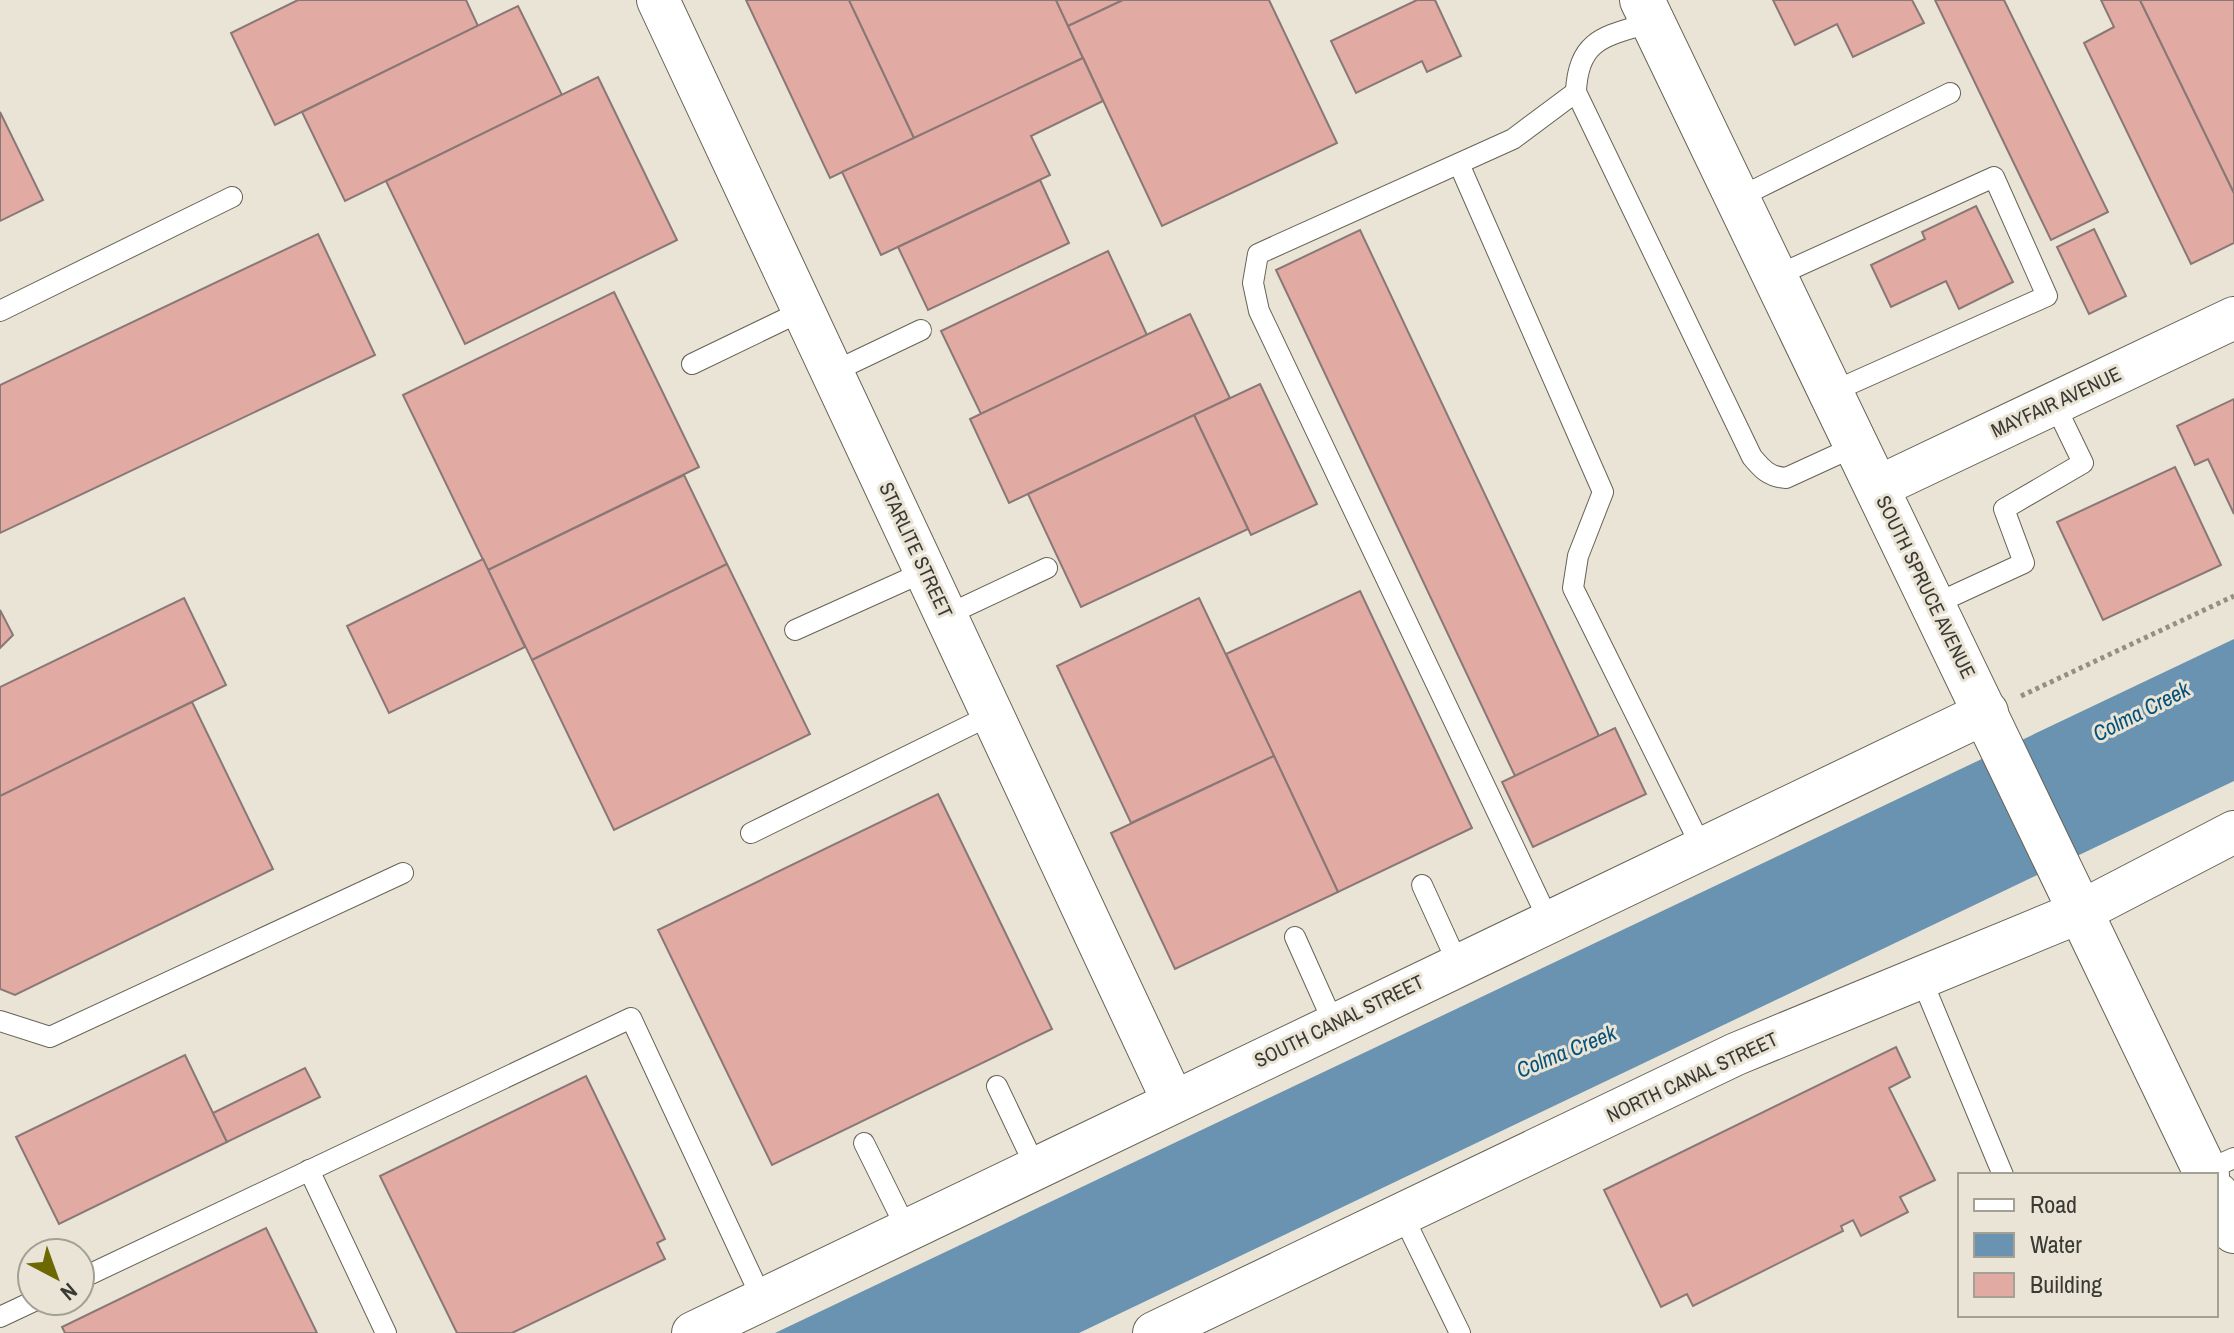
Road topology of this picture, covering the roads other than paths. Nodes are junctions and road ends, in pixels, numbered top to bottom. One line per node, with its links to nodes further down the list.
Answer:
1 (658, 0): 9 (street, STARLITE STREET)
2 (1647, 11): 3 (lane); 7 (main road, SOUTH SPRUCE AVENUE)
3 (1576, 92): 5 (lane); 17 (lane)
4 (1950, 93): 7 (lane)
5 (1459, 164): 28 (lane); 32 (lane)
6 (232, 197): 10 (lane)
7 (1738, 198): 8 (main road, SOUTH SPRUCE AVENUE)
8 (1776, 276): 15 (main road, SOUTH SPRUCE AVENUE); 15 (lane)
9 (804, 310): 13 (lane); 14 (street, STARLITE STREET)
10 (0, 311)
11 (2234, 318): 16 (street, MAYFAIR AVENUE)
12 (921, 330): 14 (lane)
13 (692, 364)
14 (833, 372): 20 (street, STARLITE STREET)
15 (1832, 392): 17 (main road, SOUTH SPRUCE AVENUE)
16 (2054, 403): 18 (street, MAYFAIR AVENUE); 21 (lane)
17 (1858, 445): 18 (main road, SOUTH SPRUCE AVENUE)
18 (1878, 487): 21 (main road, SOUTH SPRUCE AVENUE)
19 (1047, 568): 22 (lane)
20 (926, 571): 22 (street, STARLITE STREET); 23 (lane)
21 (1935, 604): 25 (main road, SOUTH SPRUCE AVENUE)
22 (947, 615): 24 (street, STARLITE STREET)
23 (795, 630)
24 (993, 714): 27 (lane); 39 (street, STARLITE STREET)
25 (1995, 730): 28 (street, SOUTH CANAL STREET); 31 (main road, SOUTH SPRUCE AVENUE)
26 (2234, 832): 31 (street, NORTH CANAL STREET)
27 (751, 833)
28 (1702, 848): 32 (street, SOUTH CANAL STREET)
29 (403, 873): 36 (lane)
30 (1422, 885): 34 (lane)
31 (2080, 912): 35 (street, NORTH CANAL STREET); 44 (main road, SOUTH SPRUCE AVENUE)
32 (1549, 921): 34 (street, SOUTH CANAL STREET)
33 (1295, 937): 37 (lane)
34 (1458, 964): 37 (street, SOUTH CANAL STREET)
35 (1921, 978): 43 (lane); 46 (street, NORTH CANAL STREET)
36 (0, 1021)
37 (1334, 1024): 39 (street, SOUTH CANAL STREET)
38 (997, 1086): 41 (lane)
39 (1173, 1101): 41 (street, SOUTH CANAL STREET)
40 (864, 1143): 47 (lane)
41 (1036, 1168): 47 (street, SOUTH CANAL STREET)
42 (309, 1170): 49 (lane); 50 (lane); 51 (lane)
43 (2002, 1173)
44 (2215, 1173)
45 (2218, 1180): 48 (main road, SOUTH SPRUCE AVENUE)
46 (1402, 1214): 53 (street, NORTH CANAL STREET); 54 (lane)
47 (907, 1230): 50 (street, SOUTH CANAL STREET)
48 (2234, 1231)
49 (96, 1271)
50 (763, 1301): 52 (street, SOUTH CANAL STREET)
51 (386, 1333)
52 (693, 1333)
53 (1154, 1333)
54 (1460, 1333)

